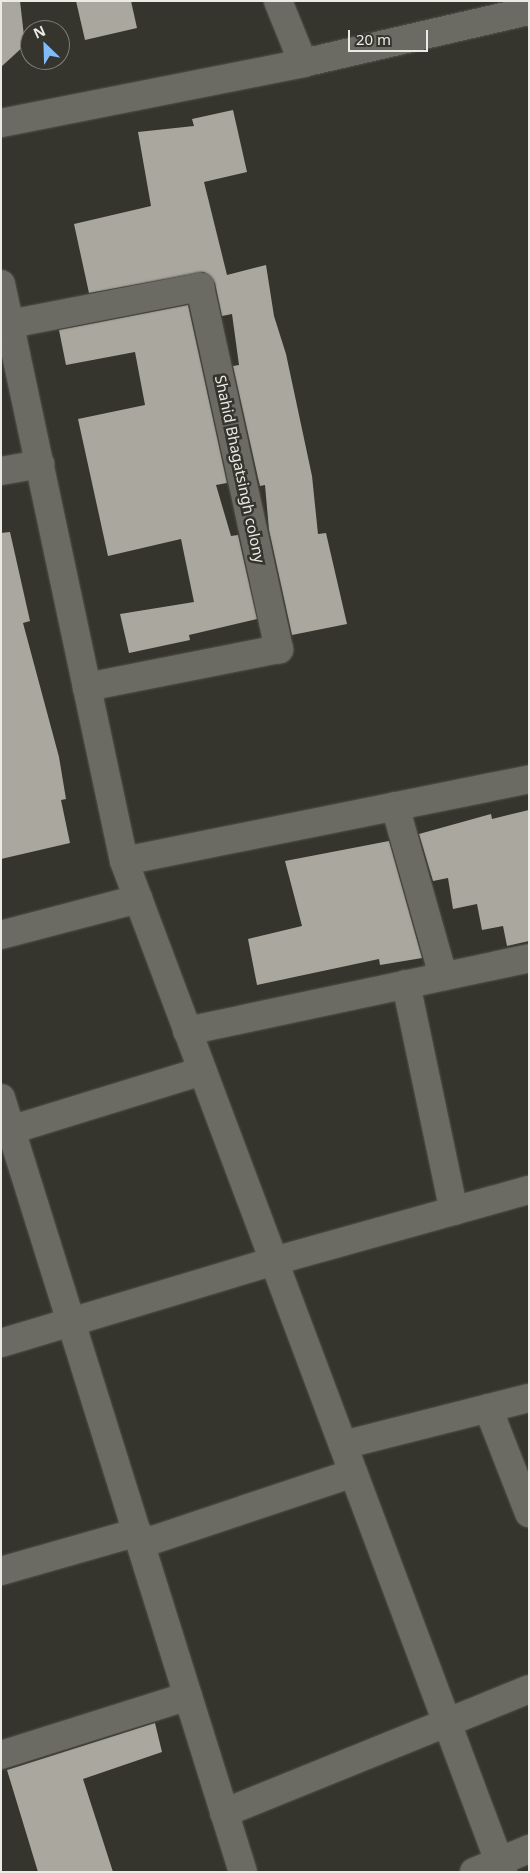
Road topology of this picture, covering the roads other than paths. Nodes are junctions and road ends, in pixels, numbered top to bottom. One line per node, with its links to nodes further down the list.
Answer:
1 (278, 1): 3 (street)
2 (529, 11): 3 (street)
3 (303, 63): 4 (street)
4 (1, 124)
5 (1, 284): 6 (street)
6 (10, 324): 7 (street); 9 (street, Shahid Bhagatsingh colony)
7 (40, 464): 8 (street); 9 (street)
8 (1, 471)
9 (86, 687): 12 (street)
10 (529, 779): 11 (street)
11 (395, 806): 12 (street); 16 (street)
12 (124, 862): 13 (street)
13 (138, 899): 14 (street); 18 (street)
14 (1, 935)
15 (529, 958): 16 (street)
16 (443, 976): 17 (street)
17 (406, 984): 18 (street); 23 (street)
18 (187, 1031): 19 (street)
19 (203, 1071): 21 (street); 24 (street)
20 (1, 1098): 21 (street)
21 (6, 1132): 25 (street)
22 (529, 1190): 23 (street)
23 (454, 1211): 24 (street)
24 (274, 1261): 25 (street); 29 (street)
25 (72, 1321): 26 (street); 32 (street)
26 (1, 1343)
27 (529, 1398): 28 (street)
28 (488, 1408): 29 (street); 31 (street)
29 (343, 1445): 30 (street)
30 (353, 1473): 32 (street); 36 (street)
31 (529, 1513)
32 (139, 1538): 33 (street); 35 (street)
33 (1, 1571)
34 (529, 1689): 36 (street)
35 (188, 1696): 37 (street); 38 (street)
36 (447, 1723): 38 (street); 40 (street)
37 (1, 1755)
38 (224, 1813): 41 (street)
39 (529, 1849): 40 (street)
40 (501, 1867): 42 (street)
41 (243, 1872)
42 (474, 1872)

